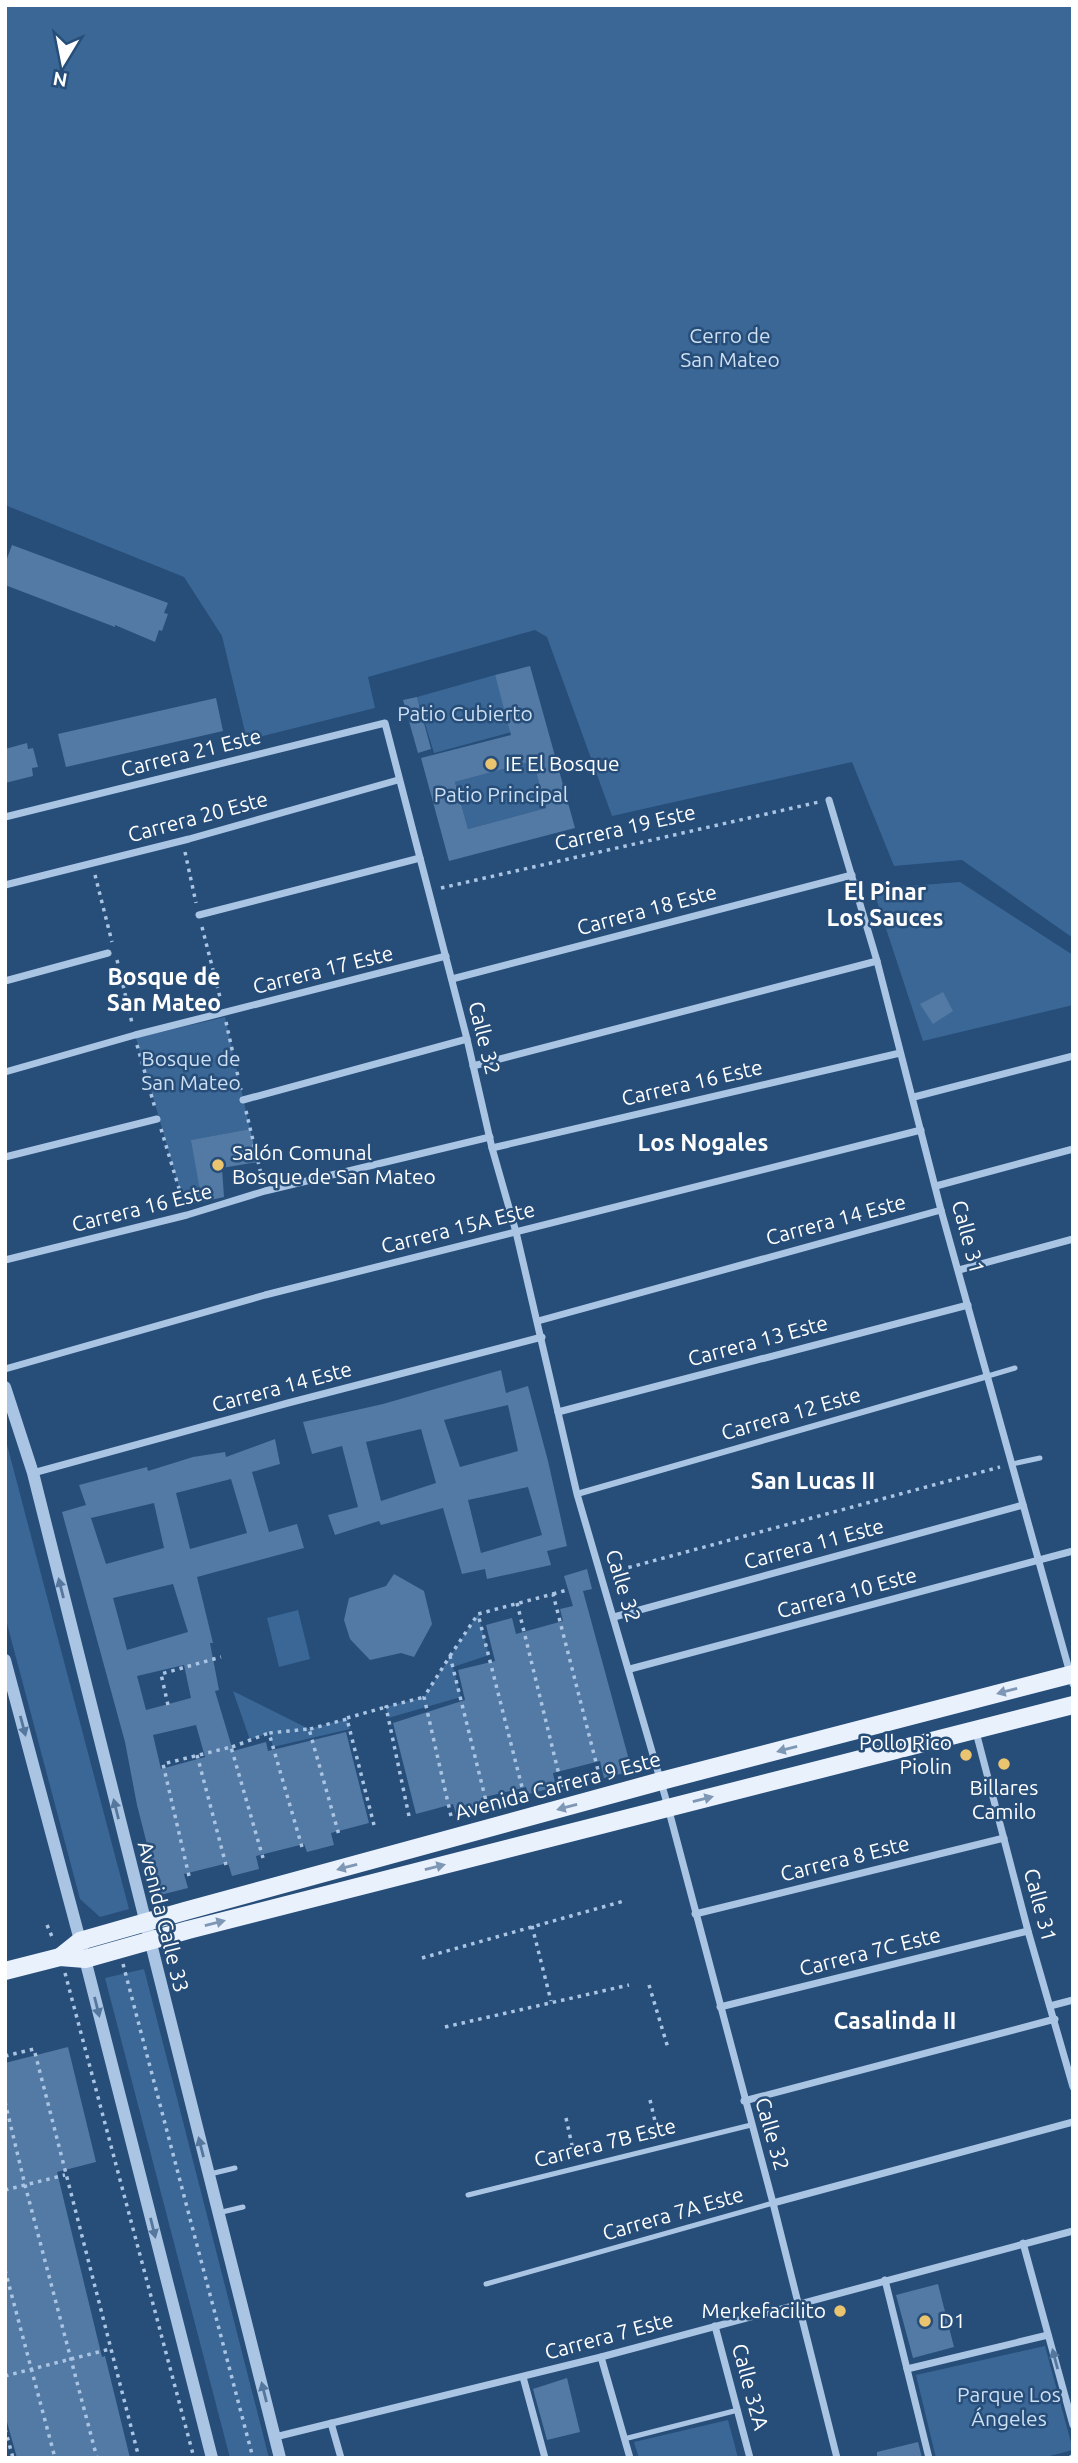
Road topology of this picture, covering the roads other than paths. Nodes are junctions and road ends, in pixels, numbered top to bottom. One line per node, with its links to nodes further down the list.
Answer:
1 (385, 723): 2 (street, Calle 32); 4 (street, Carrera 21 Este)
2 (398, 780): 5 (street, Calle 32); 7 (street, Carrera 20 Este)
3 (829, 800): 6 (street, Calle 31)
4 (5, 817)
5 (420, 858): 8 (street); 10 (street, Calle 32)
6 (852, 875): 11 (street, Calle 31); 12 (street, Carrera 18 Este)
7 (5, 885)
8 (199, 915)
9 (108, 953): 13 (street)
10 (446, 956): 12 (street, Calle 32); 18 (street, Carrera 17 Este)
11 (877, 961): 15 (street, Calle 31); 17 (street)
12 (452, 979): 14 (street, Calle 32)
13 (5, 981)
14 (467, 1039): 17 (street, Calle 32); 20 (street)
15 (900, 1053): 19 (street, Calle 31); 24 (street, Carrera 16 Este)
16 (1073, 1056): 19 (street)
17 (473, 1066): 23 (street, Calle 32)
18 (5, 1072)
19 (914, 1097): 22 (street, Calle 31)
20 (243, 1100)
21 (158, 1119): 26 (street)
22 (921, 1130): 27 (street, Calle 31); 29 (street, Carrera 15A Este)
23 (490, 1138): 24 (street, Calle 32); 31 (street, Carrera 16 Este)
24 (492, 1149): 29 (street, Calle 32)
25 (1073, 1149): 27 (street)
26 (5, 1157)
27 (936, 1186): 28 (street, Calle 31)
28 (941, 1210): 32 (street, Calle 31); 34 (street, Carrera 14 Este)
29 (516, 1231): 34 (street, Calle 32); 37 (street, Carrera 15A Este)
30 (1073, 1239): 32 (street)
31 (5, 1260)
32 (959, 1270): 33 (street, Calle 31)
33 (968, 1304): 38 (street, Calle 31); 40 (street, Carrera 13 Este)
34 (538, 1321): 35 (street, Calle 32)
35 (542, 1337): 40 (street, Calle 32); 43 (street, Carrera 14 Este)
36 (1015, 1368): 38 (lane, Carrera 12 Este)
37 (5, 1369)
38 (988, 1377): 42 (street, Calle 31); 44 (street, Carrera 12 Este)
39 (5, 1387): 43 (street, Avenida Calle 33)
40 (558, 1412): 44 (street, Calle 32)
41 (1040, 1458): 42 (lane)
42 (1012, 1464): 45 (street, Calle 31)
43 (33, 1473): 58 (street, Avenida Calle 33, one-way to 43)
44 (577, 1494): 48 (street, Calle 32)
45 (1023, 1505): 47 (street, Calle 31); 48 (street, Carrera 11 Este)
46 (1073, 1551): 47 (street, Carrera 10 Este)
47 (1038, 1560): 50 (street, Carrera 10 Este); 51 (street, Calle 31)
48 (614, 1617): 50 (street, Calle 32)
49 (5, 1660): 60 (street, one-way to 60)
50 (630, 1669): 54 (street, Calle 32)
51 (1072, 1677): 54 (main road, Avenida Carrera 9 Este, one-way to 54)
52 (1073, 1705): 53 (main road, Avenida Carrera 9 Este)
53 (976, 1731): 55 (main road, Avenida Carrera 9 Este, one-way to 53); 56 (street, Calle 31)
54 (661, 1781): 55 (street, Calle 32); 58 (main road, Avenida Carrera 9 Este, one-way to 58)
55 (668, 1808): 57 (street, Calle 32); 61 (main road, Avenida Carrera 9 Este, one-way to 55)
56 (1004, 1838): 57 (street, Carrera 8 Este); 59 (street, Calle 31)
57 (695, 1914): 67 (street, Calle 32)
58 (145, 1923): 60 (main road, Avenida Carrera 9 Este); 61 (street, Avenida Calle 33)
59 (1028, 1931): 66 (street, Calle 31); 67 (street, Carrera 7C Este)
60 (80, 1941): 62 (main road, Avenida Carrera 9 Este); 63 (street)
61 (149, 1941): 63 (main road, Avenida Carrera 9 Este); 74 (street, Avenida Calle 33, one-way to 61)
62 (60, 1957): 63 (main road, Avenida Carrera 9 Este); 64 (main road, Avenida Carrera 9 Este)
63 (85, 1959): 94 (street, one-way to 94)
64 (5, 1971)
65 (1073, 2000): 66 (street)
66 (1050, 2006): 68 (street, Calle 31)
67 (720, 2007): 70 (street, Calle 32)
68 (1055, 2019): 69 (street, Calle 31); 70 (street)
69 (1073, 2087)
70 (744, 2101): 72 (street, Calle 32)
71 (1073, 2122): 76 (street, Carrera 7A Este)
72 (751, 2125): 75 (lane, Carrera 7B Este); 76 (street, Calle 32)
73 (234, 2168): 74 (lane)
74 (208, 2175): 78 (street, Avenida Calle 33)
75 (468, 2195)
76 (773, 2203): 82 (lane, Carrera 7A Este); 83 (street, Calle 32)
77 (243, 2207): 78 (lane)
78 (219, 2213): 92 (street, Avenida Calle 33, one-way to 78)
79 (1073, 2231): 80 (street, Carrera 7 Este)
80 (1023, 2244): 81 (street, Carrera 7 Este); 85 (street)
81 (885, 2280): 83 (street, Carrera 7 Este); 87 (street)
82 (486, 2284)
83 (797, 2303): 84 (street, Carrera 7 Este); 100 (street, Calle 32)
84 (715, 2326): 86 (street, Carrera 7 Este); 89 (street, Calle 32A)
85 (1048, 2335): 87 (street); 91 (street, one-way to 85)
86 (601, 2357): 88 (street, Carrera 7 Este); 93 (street)
87 (907, 2369): 101 (street)
88 (523, 2377): 90 (street, Carrera 7 Este); 97 (street)
89 (738, 2410): 93 (lane); 99 (street, Calle 32A)
90 (331, 2423): 92 (street, Carrera 7 Este); 96 (street)
91 (1073, 2425)
92 (275, 2437): 95 (street, Avenida Calle 33)
93 (624, 2439): 98 (street)
94 (212, 2458)
95 (280, 2458)
96 (341, 2458)
97 (545, 2458)
98 (630, 2458)
99 (750, 2458)
100 (837, 2458)
101 (929, 2458)

